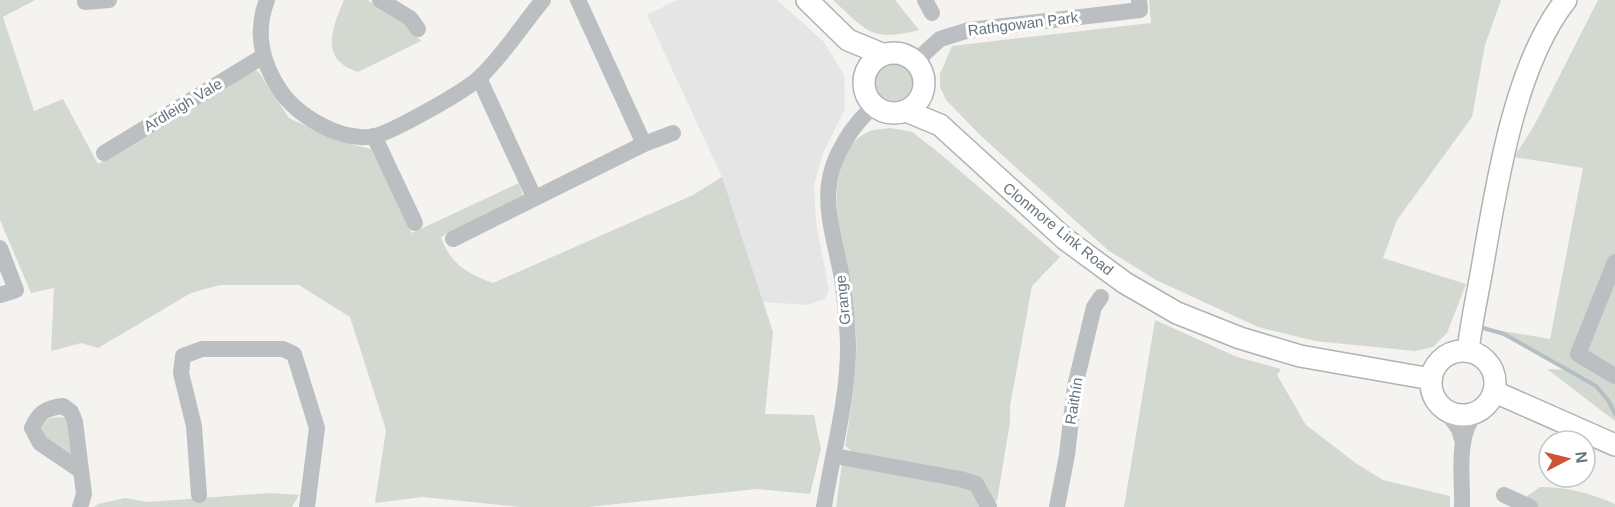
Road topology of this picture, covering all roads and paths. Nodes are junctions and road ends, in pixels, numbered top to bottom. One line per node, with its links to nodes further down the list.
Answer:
1 (109, 0): 8 (street)
2 (267, 0): 13 (street)
3 (380, 0): 10 (street)
4 (543, 0): 15 (street)
5 (578, 0): 23 (street)
6 (807, 0): 11 (main road)
7 (1566, 0): 32 (main road)
8 (85, 2)
9 (1140, 5): 14 (street, Rathgowan Park)
10 (418, 29)
11 (848, 40): 12 (main road); 16 (main road)
12 (882, 54): 14 (main road); 16 (main road)
13 (262, 57): 22 (street); 24 (street, Ardleigh Vale)
14 (916, 61): 17 (main road)
15 (479, 78): 22 (street); 25 (street)
16 (863, 83): 18 (main road)
17 (924, 83): 19 (main road); 20 (main road, Clonmore Link Road)
18 (873, 106): 19 (main road); 40 (street, Grange)
19 (906, 111): 20 (main road, Clonmore Link Road)
20 (940, 124): 34 (main road, Clonmore Link Road)
21 (674, 133): 23 (street)
22 (374, 136): 26 (street)
23 (644, 144): 25 (street)
24 (104, 153)
25 (534, 197): 27 (street)
26 (415, 223)
27 (453, 239)
28 (0, 248): 30 (street)
29 (1615, 262): 33 (street)
30 (0, 295)
31 (1101, 297): 48 (street, Raithín)
32 (1468, 351): 34 (main road); 35 (main road)
33 (1615, 376)
34 (1431, 379): 36 (main road)
35 (1495, 392): 37 (main road); 39 (main road)
36 (1446, 411): 37 (main road); 38 (street)
37 (1476, 413): 38 (street)
38 (1463, 444): 49 (street)
39 (1615, 445)
40 (835, 456): 46 (street, Grange); 47 (street)
41 (80, 470): 44 (street)
42 (199, 495): 45 (street)
43 (1504, 495): 50 (street)
44 (80, 507)
45 (307, 507)
46 (824, 507)
47 (989, 507)
48 (1057, 507)
49 (1462, 507)
50 (1530, 507)

